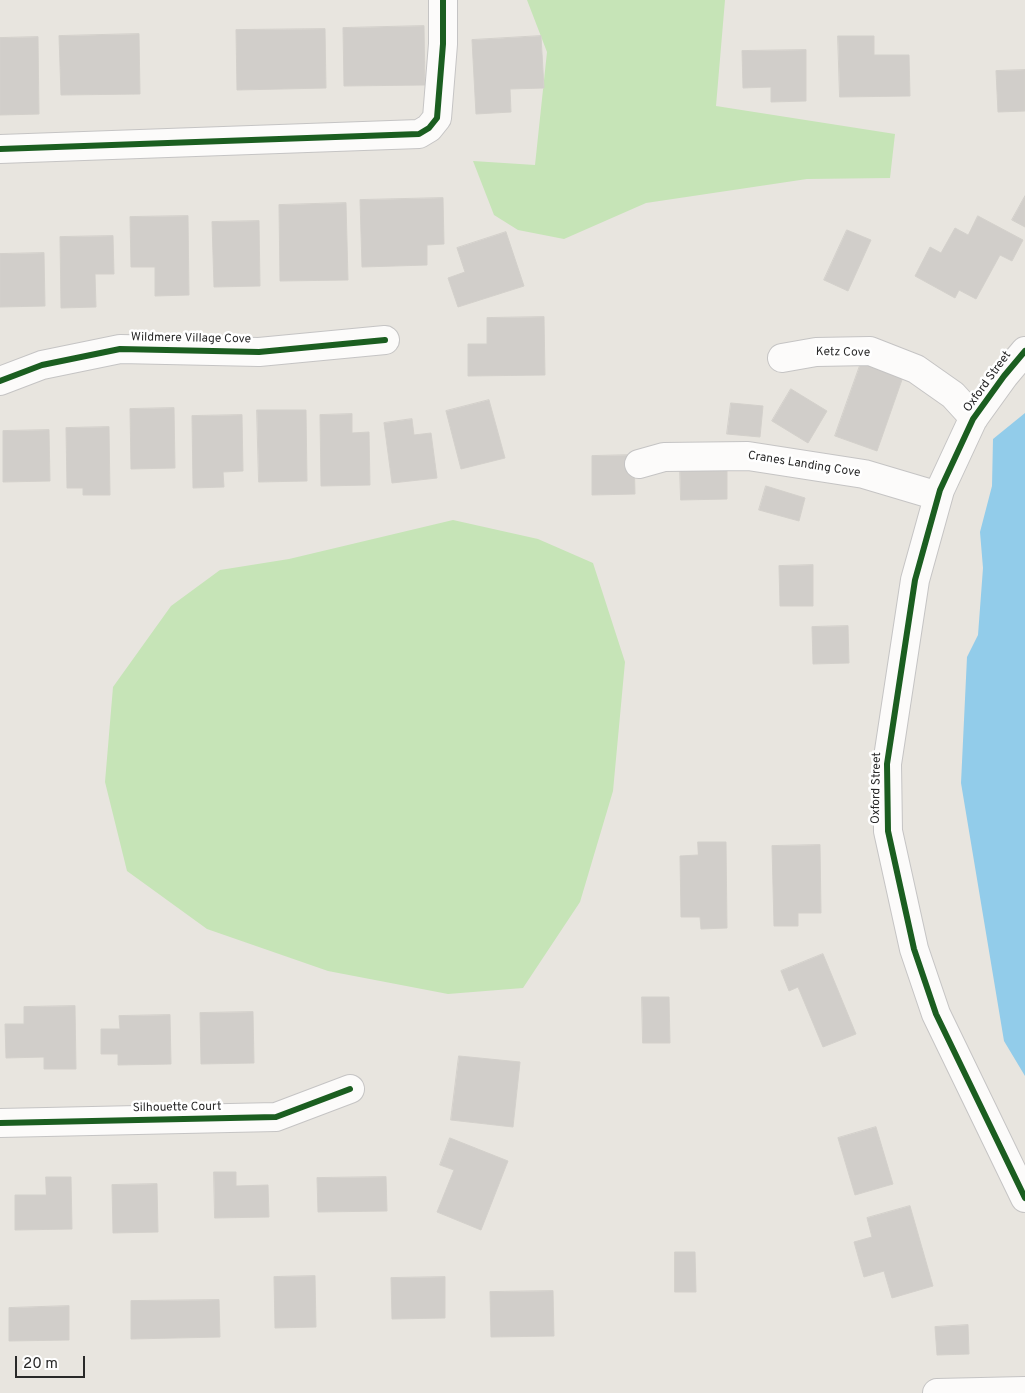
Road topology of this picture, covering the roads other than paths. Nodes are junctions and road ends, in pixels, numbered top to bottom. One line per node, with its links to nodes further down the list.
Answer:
1 (443, 0): 2 (street)
2 (0, 149)
3 (385, 340): 6 (street, Wildmere Village Cove)
4 (1025, 351): 7 (street, Oxford Street)
5 (782, 358): 7 (street, Ketz Cove)
6 (0, 381)
7 (974, 418): 9 (street, Oxford Street)
8 (639, 464): 9 (street, Cranes Landing Cove)
9 (938, 496): 12 (street, Oxford Street)
10 (350, 1089): 11 (street, Silhouette Court)
11 (0, 1123)
12 (1025, 1198)
13 (1025, 1392): 14 (street)
14 (937, 1393)

